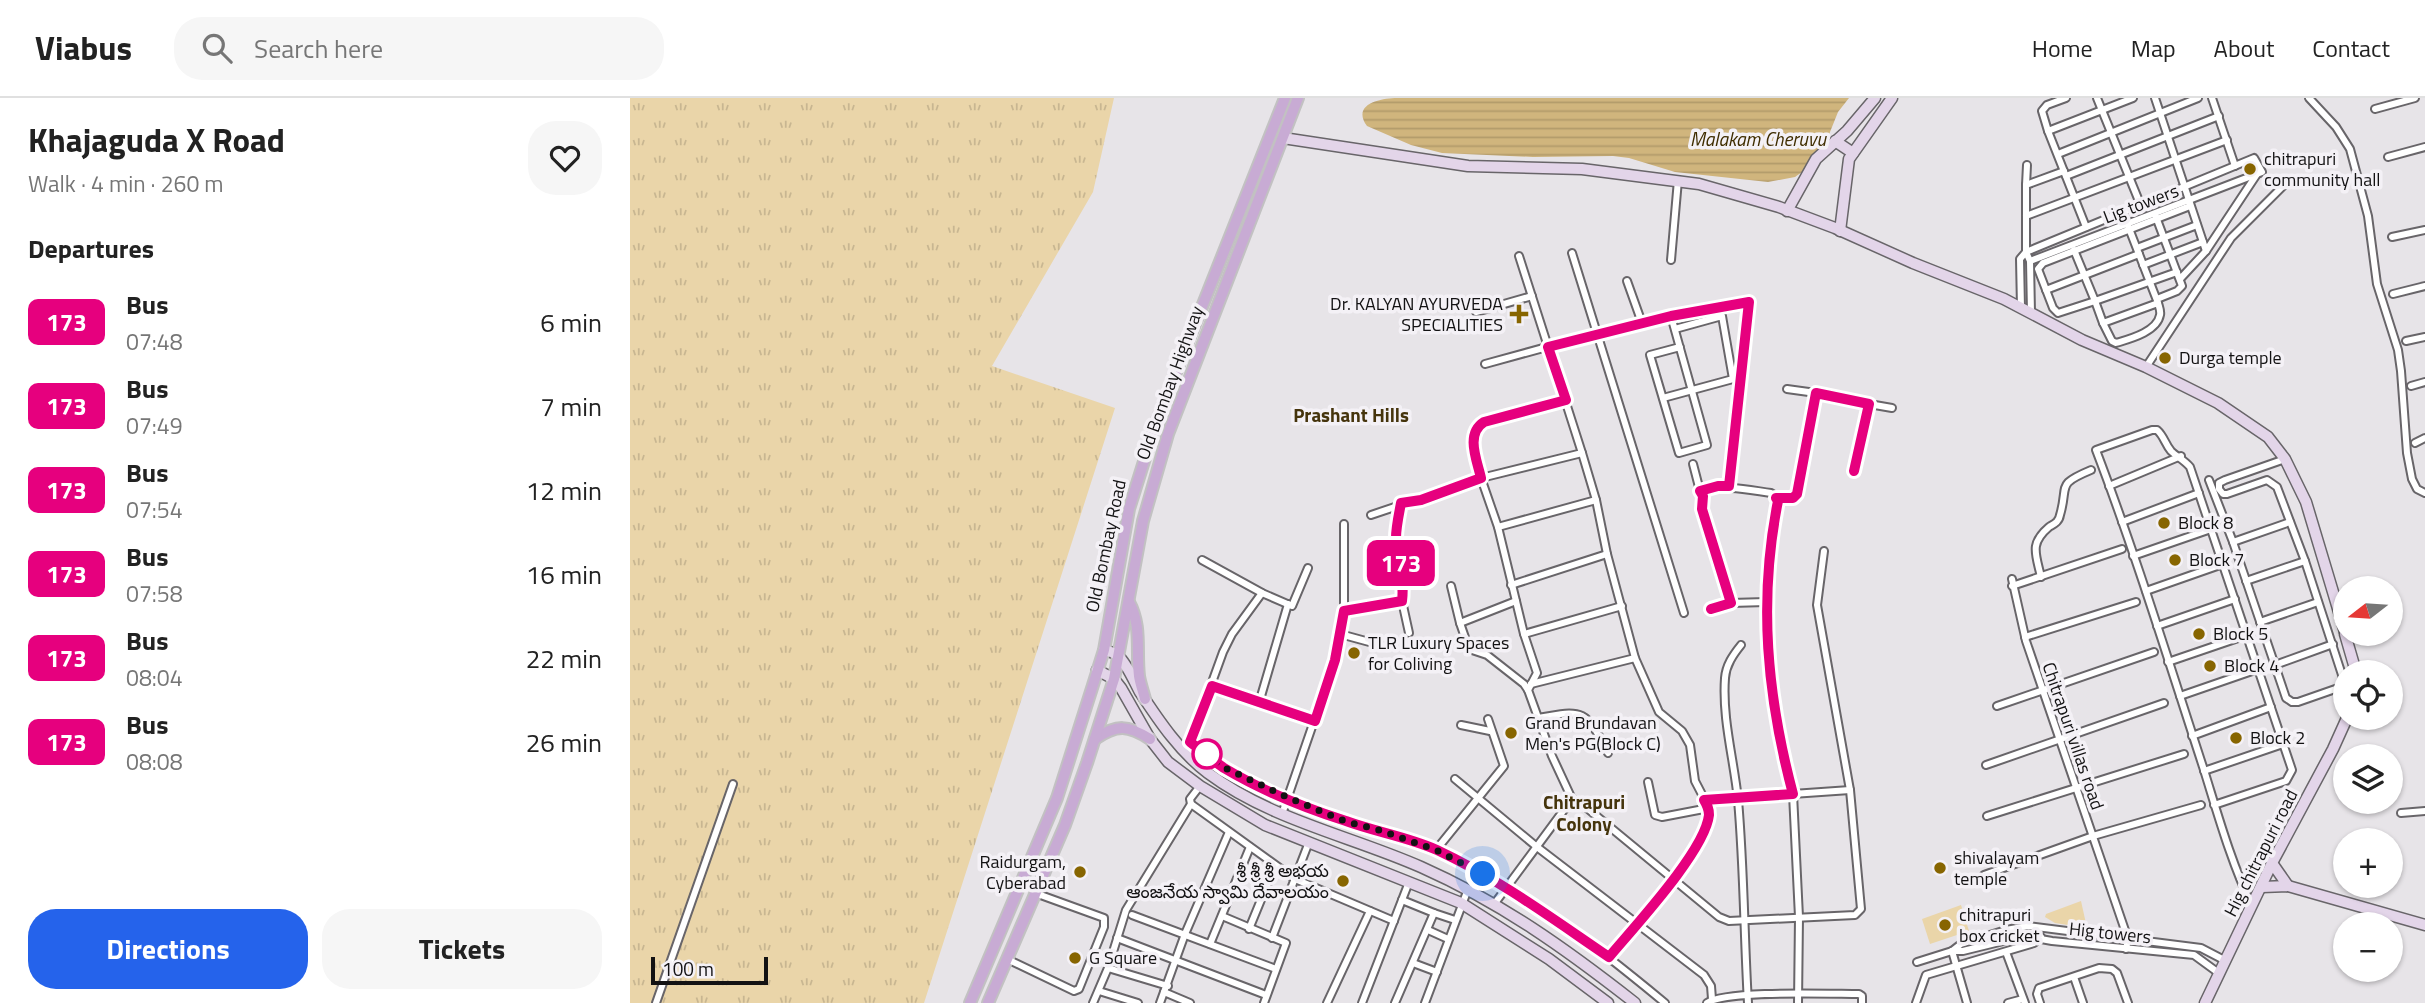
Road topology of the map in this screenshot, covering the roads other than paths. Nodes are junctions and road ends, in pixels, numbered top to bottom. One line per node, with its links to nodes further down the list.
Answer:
1 (1285, 98): 161 (main road, Old Bombay Road)
2 (1298, 98): 21 (main road, Old Bombay Highway)
3 (1875, 98): 23 (street)
4 (1892, 98): 25 (street)
5 (2066, 98): 13 (street)
6 (2097, 98): 15 (street)
7 (2133, 98): 15 (street)
8 (2155, 98): 16 (street)
9 (2197, 98): 16 (street)
10 (2212, 98): 17 (street)
11 (2309, 98): 109 (street)
12 (2415, 98): 14 (street)
13 (2049, 100): 18 (street)
14 (2375, 109)
15 (2102, 111): 18 (street); 19 (street)
16 (2160, 113): 19 (street); 20 (street)
17 (2218, 116): 20 (street); 22 (street)
18 (2048, 131): 26 (street)
19 (2110, 133): 26 (street); 27 (street)
20 (2168, 136): 27 (street); 29 (street)
21 (1283, 138): 35 (street); 139 (main road, Old Bombay Highway)
22 (2227, 140): 29 (street); 31 (street)
23 (1835, 141): 25 (street); 42 (street)
24 (2425, 147): 28 (street)
25 (1853, 153): 50 (street)
26 (2058, 154): 33 (street)
27 (2120, 155): 33 (street); 34 (street)
28 (2388, 157)
29 (2176, 158): 34 (street); 38 (street)
30 (2027, 165): 37 (street)
31 (2235, 166): 32 (street); 38 (street)
32 (2260, 173): 40 (street, Lig towers); 56 (street)
33 (2065, 174): 37 (street); 39 (street)
34 (2128, 177): 39 (street); 41 (street)
35 (1678, 180): 42 (street); 61 (street)
36 (2290, 180): 86 (street)
37 (2026, 186): 44 (street)
38 (2185, 188): 40 (street); 41 (street)
39 (2074, 197): 44 (street); 47 (street)
40 (2190, 203): 45 (street, Lig towers); 46 (street)
41 (2140, 206): 43 (street)
42 (1787, 211): 50 (street)
43 (2123, 213): 47 (street); 48 (street)
44 (2026, 216): 57 (street)
45 (2156, 216): 48 (street, Lig towers); 51 (street)
46 (2197, 225): 51 (street); 53 (street)
47 (2086, 227): 57 (street)
48 (2128, 227): 54 (street, Lig towers); 55 (street)
49 (2425, 230): 52 (street)
50 (1840, 231): 74 (street)
51 (2164, 237): 55 (street); 59 (street)
52 (2392, 237)
53 (2203, 242): 56 (street); 59 (street)
54 (2073, 248): 62 (street); 64 (street); 69 (street)
55 (2138, 251): 63 (street); 64 (street)
56 (2206, 251): 65 (street)
57 (2025, 252): 62 (street); 74 (street)
58 (1572, 253): 80 (street)
59 (2170, 254): 63 (street); 65 (street)
60 (1519, 256): 71 (street)
61 (1671, 260)
62 (2030, 261): 74 (street)
63 (2143, 265): 67 (street)
64 (2084, 275): 69 (street); 72 (street)
65 (2178, 275): 67 (street); 73 (street)
66 (1627, 281): 77 (street)
67 (2150, 282): 72 (street); 73 (street)
68 (2425, 286): 70 (street)
69 (2046, 290): 72 (street)
70 (2393, 294)
71 (1532, 296): 75 (street); 83 (street)
72 (2095, 301): 78 (street)
73 (2157, 301): 78 (street); 78 (street)
74 (2026, 311): 86 (street)
75 (1476, 312)
76 (1671, 316): 77 (street); 79 (street); 106 (street)
77 (1642, 323): 80 (street)
78 (2103, 323)
79 (1675, 328): 84 (street); 90 (street)
80 (1598, 333): 83 (street); 148 (street)
81 (2425, 337): 82 (street)
82 (2406, 341)
83 (1548, 347): 85 (street); 93 (street)
84 (1680, 347): 90 (street); 92 (street)
85 (1486, 364)
86 (2146, 367): 100 (street)
87 (2425, 382): 88 (street)
88 (2411, 386)
89 (1787, 389): 91 (street)
90 (1692, 391): 92 (street); 92 (street)
91 (1816, 393): 94 (street); 111 (street)
92 (1663, 398)
93 (1566, 400): 98 (street); 104 (street)
94 (1869, 404): 95 (street); 103 (street)
95 (1892, 408)
96 (2425, 438): 97 (street)
97 (2415, 443)
98 (1582, 453): 104 (street); 112 (street)
99 (2181, 456): 107 (street); 107 (street); 110 (street)
100 (2285, 459): 116 (street); 135 (street)
101 (1693, 464): 108 (street)
102 (2091, 470): 129 (street)
103 (1854, 471)
104 (1481, 478): 113 (street); 118 (street)
105 (2209, 480): 120 (street)
106 (1729, 486): 108 (street); 111 (street)
107 (2109, 486): 115 (street)
108 (1700, 491): 143 (street)
109 (2425, 493)
110 (2199, 494): 115 (street); 119 (street)
111 (1776, 498): 140 (street)
112 (1596, 500): 118 (street); 123 (street)
113 (1401, 503): 114 (street); 137 (street)
114 (1371, 515)
115 (2122, 522): 124 (street)
116 (2290, 522): 120 (street); 126 (street)
117 (1344, 524): 147 (street)
118 (1499, 527): 131 (street)
119 (2211, 529): 124 (street); 127 (street)
120 (2233, 542): 130 (street)
121 (2122, 549): 129 (street)
122 (1824, 551): 202 (street)
123 (1606, 554): 131 (street); 145 (street)
124 (2133, 556): 133 (street)
125 (1202, 560): 134 (street)
126 (2305, 561): 130 (street); 142 (street)
127 (2223, 564): 133 (street); 136 (street)
128 (1308, 568): 144 (street)
129 (2041, 577): 156 (street, Chitrapuri villas road)
130 (2246, 581): 149 (street)
131 (1511, 585): 138 (street)
132 (1451, 586): 150 (street)
133 (2146, 591): 151 (street)
134 (1262, 593): 144 (street); 171 (street)
135 (2333, 593)
136 (2235, 599): 151 (street); 155 (street)
137 (1402, 601): 147 (street); 152 (street)
138 (1516, 601): 150 (street); 153 (street)
139 (1129, 602): 163 (main road, Old Bombay Highway); 175 (main road)
140 (1766, 602): 143 (street); 203 (street)
141 (2136, 602): 156 (street)
142 (2318, 602): 149 (street); 157 (street)
143 (1731, 603): 146 (street)
144 (1288, 604): 176 (street)
145 (1622, 606): 153 (street); 164 (street)
146 (1711, 609)
147 (1344, 611): 154 (street)
148 (1684, 613)
149 (2260, 622): 166 (street)
150 (1460, 623): 172 (street)
151 (2157, 626): 165 (street)
152 (1409, 633)
153 (1524, 634): 172 (street)
154 (1340, 635): 159 (street); 182 (street)
155 (2247, 635): 165 (street); 167 (street)
156 (2025, 637): 173 (street, Chitrapuri villas road)
157 (2333, 644): 166 (street)
158 (1741, 645): 205 (street)
159 (1384, 646)
160 (2334, 646): 166 (street)
161 (1104, 650): 163 (street); 168 (main road, Old Bombay Road)
162 (2154, 652): 173 (street)
163 (1119, 656): 169 (street); 170 (main road, Old Bombay Highway)
164 (1635, 658): 172 (street); 208 (street)
165 (2168, 662): 174 (street)
166 (2275, 665)
167 (2258, 669): 174 (street); 179 (street)
168 (1097, 670): 170 (street); 281 (main road, Old Bombay Road)
169 (1132, 679): 170 (street); 175 (street)
170 (1117, 684): 187 (main road, Old Bombay Highway); 188 (street)
171 (1212, 686): 176 (street); 190 (street)
172 (1530, 687): 180 (street)
173 (2042, 690): 178 (street); 189 (street, Chitrapuri villas road)
174 (2180, 696): 186 (street)
175 (1144, 699): 193 (street)
176 (1259, 703): 182 (street)
177 (2164, 704): 189 (street)
178 (1997, 706)
179 (2271, 707): 186 (street); 191 (street)
180 (1538, 718): 192 (street); 207 (street)
181 (1488, 719): 185 (street)
182 (1315, 721): 206 (street)
183 (1461, 724): 185 (street)
184 (2342, 730): 223 (street, Hig chitrapuri road)
185 (1490, 731): 204 (street)
186 (2192, 736): 196 (street)
187 (1095, 739): 188 (main road); 233 (main road, Old Bombay Highway)
188 (1150, 739): 200 (street)
189 (2058, 739): 195 (street); 201 (street, Chitrapuri villas road)
190 (1190, 742): 193 (street); 206 (street)
191 (2283, 744): 196 (street); 210 (street)
192 (1608, 753)
193 (1186, 754): 215 (street)
194 (2184, 754): 201 (street)
195 (1986, 765)
196 (2204, 771): 210 (street)
197 (1455, 779): 204 (street)
198 (1648, 782): 212 (street)
199 (733, 785): 280 (street)
200 (1200, 786): 209 (street); 219 (street)
201 (2076, 788): 216 (street); 218 (street, Chitrapuri villas road)
202 (1850, 790): 203 (street); 242 (street)
203 (1793, 794): 205 (street); 242 (street)
204 (1477, 797): 221 (street); 222 (street)
205 (1737, 797): 208 (street); 243 (street)
206 (1289, 798): 215 (street); 222 (street)
207 (1572, 799): 221 (street); 226 (street)
208 (1704, 800): 212 (street)
209 (1191, 804): 217 (street); 253 (street)
210 (2214, 804): 237 (street)
211 (2201, 805): 218 (street)
212 (1709, 808): 226 (street)
213 (2425, 811): 214 (street)
214 (2403, 813)
215 (1282, 814): 232 (street)
216 (1987, 816)
217 (1229, 832): 220 (street); 251 (street)
218 (2093, 836): 225 (street); 256 (street, Chitrapuri villas road)
219 (1309, 842): 227 (street); 228 (street)
220 (1250, 847): 227 (street); 241 (street)
221 (1537, 847): 229 (street); 246 (street)
222 (1436, 850): 229 (street)
223 (2272, 863): 230 (street); 231 (street, Hig chitrapuri road)
224 (1272, 873): 248 (street)
225 (1984, 876)
226 (1674, 878): 243 (street); 246 (street)
227 (1295, 879): 238 (street); 252 (street)
228 (1409, 882): 234 (street); 236 (street)
229 (1506, 886): 235 (street); 261 (street)
230 (2288, 886): 231 (street); 247 (street)
231 (2262, 887): 237 (street, Hig chitrapuri road)
232 (1468, 889): 235 (street); 236 (street)
233 (1035, 893): 262 (main road, Old Bombay Highway); 262 (street)
234 (1402, 900): 239 (street); 245 (street)
235 (1495, 902): 292 (street)
236 (1461, 903): 244 (street); 291 (street)
237 (2252, 905): 264 (street, Hig chitrapuri road)
238 (1370, 911): 245 (street); 287 (street)
239 (1434, 913): 244 (street); 249 (street)
240 (1132, 915): 251 (street)
241 (1222, 916): 248 (street); 257 (street)
242 (1799, 917): 243 (street); 275 (street)
243 (1745, 919): 276 (street)
244 (1455, 920): 254 (street)
245 (1395, 921): 288 (street)
246 (1637, 924): 261 (street); 278 (street)
247 (2425, 925)
248 (1249, 929): 252 (street)
249 (1428, 930): 254 (street); 266 (street)
250 (2050, 930): 255 (street); 256 (street); 259 (street)
251 (1185, 934): 257 (street); 263 (street)
252 (1272, 938): 269 (street)
253 (1117, 939): 263 (street); 268 (street)
254 (1448, 939): 270 (street)
255 (2038, 939): 258 (street, Hig towers); 259 (street, Hig towers); 260 (street)
256 (2127, 939): 258 (street); 264 (street)
257 (1210, 944): 269 (street)
258 (2126, 949): 271 (street, Hig towers)
259 (1952, 951): 265 (street); 267 (street)
260 (2006, 952): 267 (street); 279 (street)
261 (1609, 957): 293 (street)
262 (1007, 959): 282 (main road, Old Bombay Highway)
263 (1176, 961): 273 (street); 277 (street)
264 (2226, 961): 271 (street, Hig chitrapuri road)
265 (1917, 962)
266 (1413, 963): 270 (street); 289 (street)
267 (1956, 966): 296 (street); 297 (street)
268 (1108, 968): 273 (street); 274 (street)
269 (1276, 969): 277 (street)
270 (1437, 972): 290 (street)
271 (2220, 974): 302 (street, Hig chitrapuri road)
272 (2074, 977): 299 (street); 300 (street); 301 (street)
273 (1166, 989): 285 (street); 286 (street)
274 (1099, 991): 283 (street); 284 (street)
275 (1797, 995): 276 (street); 294 (street); 295 (street)
276 (1747, 999): 278 (street)
277 (1265, 1001)
278 (1710, 1001)
279 (2024, 1001): 298 (street)
280 (656, 1003)
281 (970, 1003)
282 (988, 1003)
283 (1093, 1003)
284 (1138, 1003)
285 (1160, 1003)
286 (1189, 1003)
287 (1328, 1003)
288 (1362, 1003)
289 (1395, 1003)
290 (1425, 1003)
291 (1608, 1003)
292 (1635, 1003)
293 (1665, 1003)
294 (1798, 1003)
295 (1862, 1003)
296 (1916, 1003)
297 (1967, 1003)
298 (2008, 1003)
299 (2040, 1003)
300 (2083, 1003)
301 (2128, 1003)
302 (2205, 1003)

